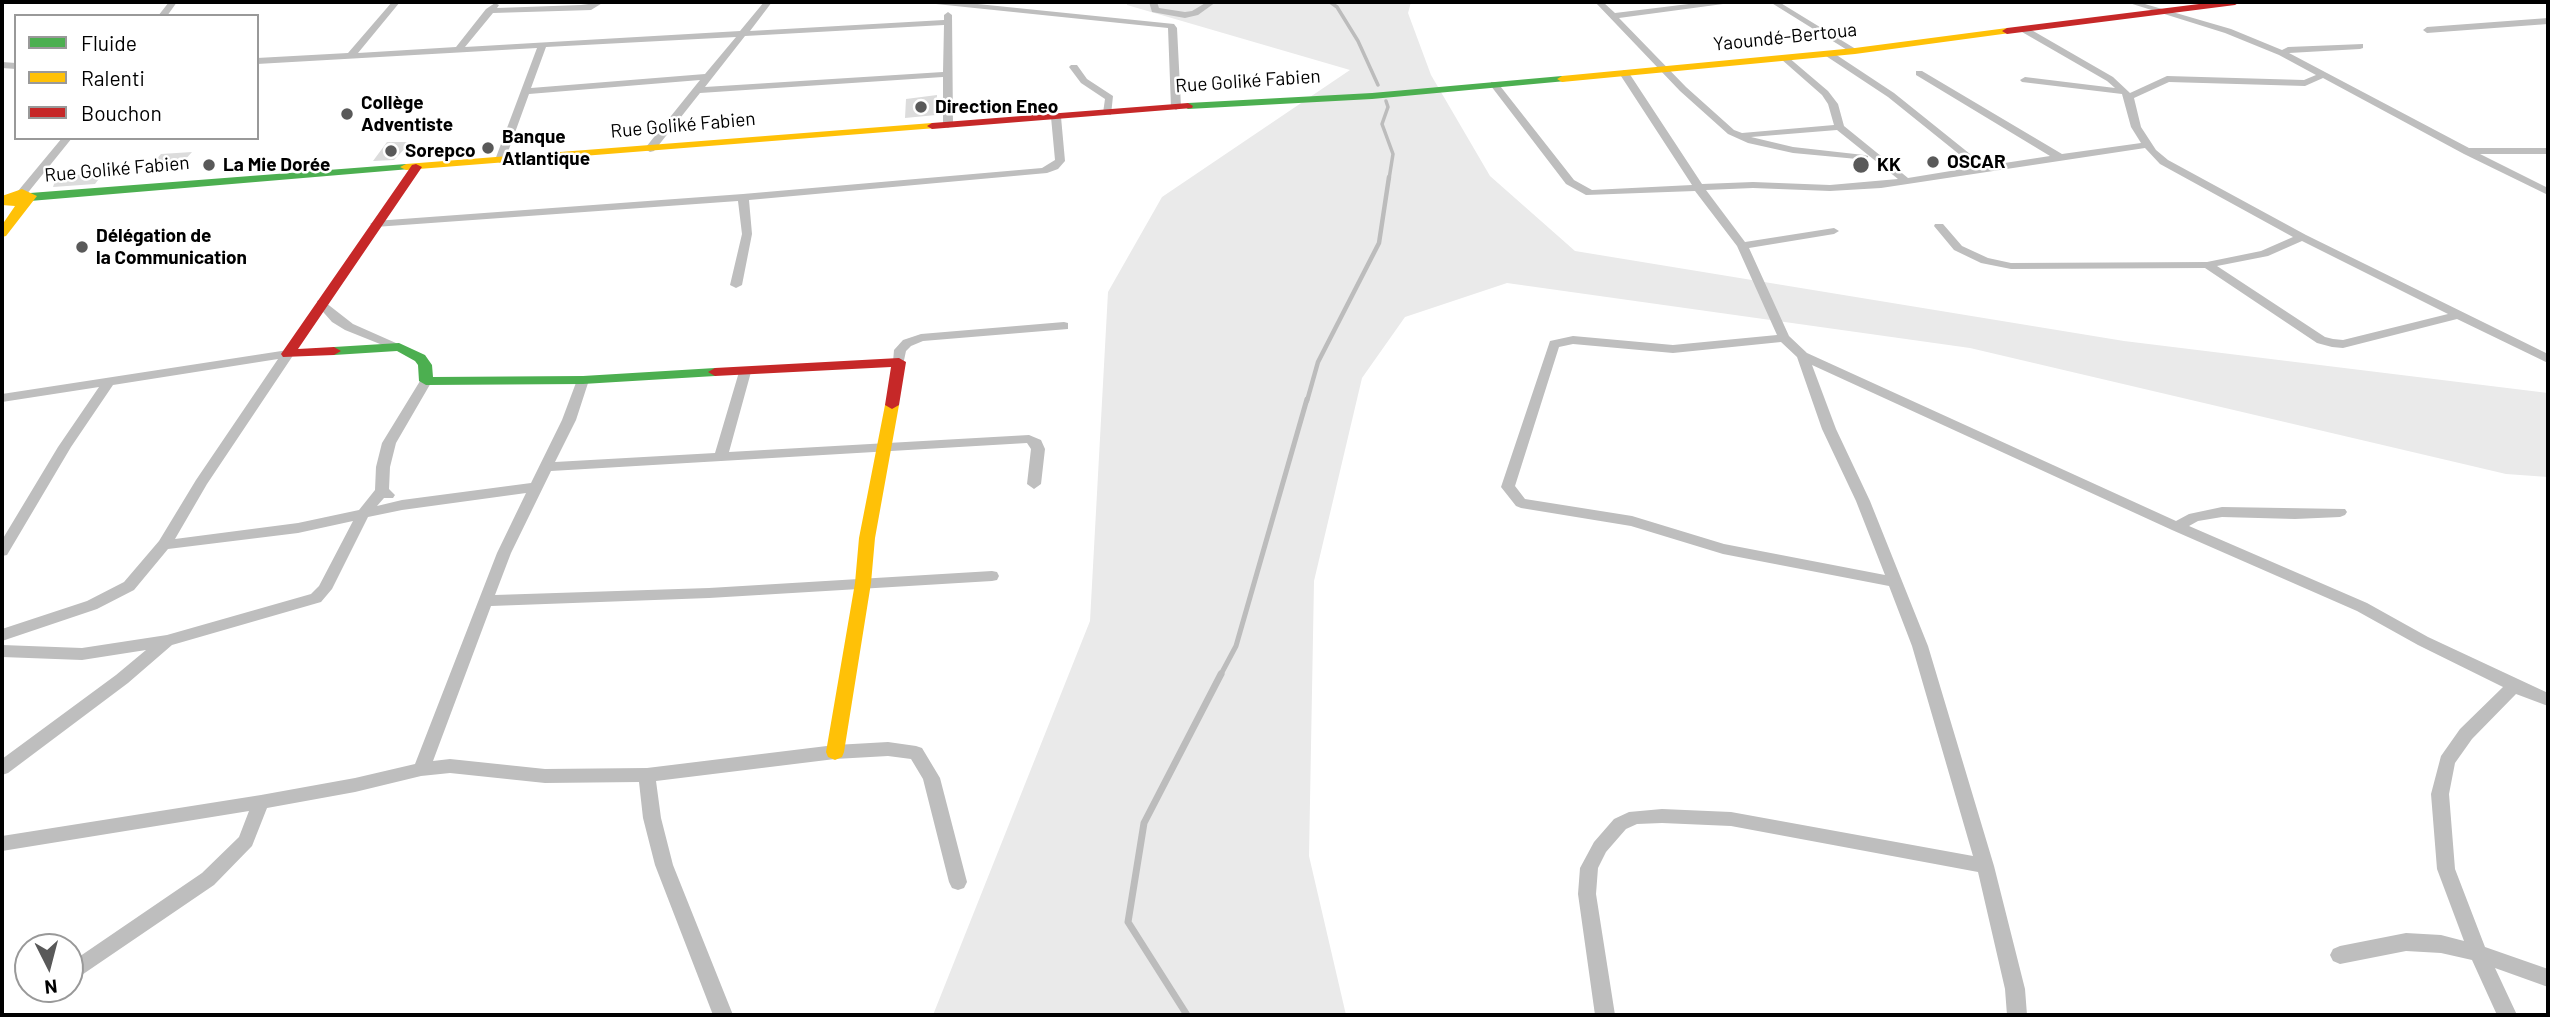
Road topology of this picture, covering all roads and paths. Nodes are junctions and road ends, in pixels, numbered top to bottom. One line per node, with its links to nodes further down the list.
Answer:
1 (396, 2): 29 (street)
2 (497, 2): 15 (street)
3 (600, 2): 15 (street)
4 (768, 2): 22 (street)
5 (936, 2): 13 (street)
6 (1153, 2): 7 (street)
7 (1212, 2)
8 (1599, 2): 17 (street)
9 (1723, 2): 17 (street)
10 (1774, 2): 26 (street)
11 (2130, 2): 16 (street)
12 (2235, 2): 16 (main road, Yaoundé-Bertoua)
13 (949, 3): 14 (street); 19 (street)
14 (1038, 6): 45 (street)
15 (489, 11): 25 (street)
16 (2160, 11): 20 (main road, Yaoundé-Bertoua); 27 (street)
17 (1613, 16): 33 (street)
18 (2548, 21): 21 (street)
19 (948, 22): 22 (street); 35 (street)
20 (2025, 30): 26 (main road, Yaoundé-Bertoua); 43 (street)
21 (2427, 30)
22 (743, 33): 23 (street); 38 (street)
23 (542, 46): 25 (street); 42 (street)
24 (2360, 46): 27 (street)
25 (458, 50): 29 (street)
26 (1855, 51): 28 (main road, Yaoundé-Bertoua)
27 (2282, 52): 37 (street)
28 (1829, 54): 30 (main road, Yaoundé-Bertoua); 60 (street)
29 (351, 55): 31 (street)
30 (1785, 59): 33 (main road, Yaoundé-Bertoua); 49 (street)
31 (259, 61)
32 (1074, 66): 46 (street)
33 (1666, 71): 34 (main road, Yaoundé-Bertoua); 50 (street)
34 (1624, 73): 40 (main road, Yaoundé-Bertoua); 62 (street)
35 (948, 74): 41 (street); 48 (street)
36 (1919, 74): 56 (street)
37 (2325, 75): 43 (street); 54 (street)
38 (708, 77): 41 (street); 42 (street)
39 (2025, 80): 43 (street)
40 (1494, 84): 44 (main road, Yaoundé-Bertoua); 64 (street)
41 (698, 90): 53 (street)
42 (526, 91): 58 (street)
43 (2127, 95): 52 (street)
44 (1339, 96): 45 (main road, Rue Goliké Fabien)
45 (1176, 107): 46 (main road, Rue Goliké Fabien)
46 (1108, 113): 47 (main road, Rue Goliké Fabien)
47 (1056, 117): 48 (main road, Rue Goliké Fabien); 66 (street)
48 (948, 125): 53 (main road, Rue Goliké Fabien)
49 (1839, 127): 50 (street); 61 (street)
50 (1741, 135): 57 (street)
51 (66, 140): 65 (street)
52 (2146, 145): 56 (street); 73 (street)
53 (650, 149): 58 (main road, Rue Goliké Fabien)
54 (2467, 151): 55 (street); 63 (street)
55 (2548, 151)
56 (2059, 157): 60 (street)
57 (1864, 158)
58 (500, 160): 59 (main road, Rue Goliké Fabien)
59 (416, 167): 65 (main road, Rue Goliké Fabien); 69 (main road)
60 (1983, 169): 61 (street)
61 (1906, 181): 62 (street)
62 (1699, 188): 64 (street); 74 (street)
63 (2548, 192)
64 (1619, 194): 67 (street)
65 (26, 197): 68 (main road, Rue Goliké Fabien); 72 (main road)
66 (743, 197): 69 (street); 76 (street)
67 (1583, 200)
68 (3, 201)
69 (375, 224): 77 (main road)
70 (1939, 226): 75 (street)
71 (1834, 231): 74 (street)
72 (2, 233)
73 (2302, 237): 75 (street); 78 (street)
74 (1742, 246): 80 (street)
75 (2207, 265): 78 (street)
76 (736, 285)
77 (321, 303): 81 (street); 82 (main road)
78 (2458, 315): 84 (street)
79 (1064, 326): 85 (street)
80 (1784, 338): 83 (street); 104 (street)
81 (399, 347): 82 (main road); 89 (main road)
82 (288, 354): 88 (street); 101 (street)
83 (1803, 356): 100 (street); 104 (street)
84 (2548, 359)
85 (899, 362): 86 (main road); 91 (main road)
86 (745, 372): 87 (main road); 92 (street)
87 (583, 380): 89 (main road); 93 (street)
88 (109, 381): 90 (street); 102 (street)
89 (426, 381): 96 (street)
90 (2, 398)
91 (886, 446): 92 (street); 94 (street); 105 (main road)
92 (721, 456): 93 (street)
93 (547, 467): 95 (street)
94 (1034, 484)
95 (537, 487): 97 (street); 106 (street)
96 (382, 491): 97 (street); 99 (street)
97 (402, 505): 99 (street)
98 (2340, 512): 100 (street)
99 (363, 514): 101 (street); 108 (street)
100 (2177, 527): 110 (street)
101 (164, 545): 107 (street)
102 (2, 551)
103 (992, 576): 105 (street)
104 (1895, 582): 118 (street)
105 (863, 583): 106 (street); 112 (main road)
106 (487, 601): 114 (street)
107 (2, 635)
108 (167, 641): 109 (street); 113 (street)
109 (2, 651)
110 (2514, 686): 111 (street); 120 (street)
111 (2548, 700)
112 (835, 752): 115 (street); 119 (street)
113 (2, 768)
114 (421, 769): 115 (street); 116 (street)
115 (647, 775): 124 (street)
116 (261, 802): 117 (street); 122 (street)
117 (2, 843)
118 (1985, 866): 125 (street); 126 (street)
119 (958, 882)
120 (2478, 953): 121 (street); 123 (street); 127 (street)
121 (2340, 955)
122 (84, 964)
123 (2548, 978)
124 (723, 1015)
125 (1605, 1015)
126 (2017, 1015)
127 (2507, 1015)

